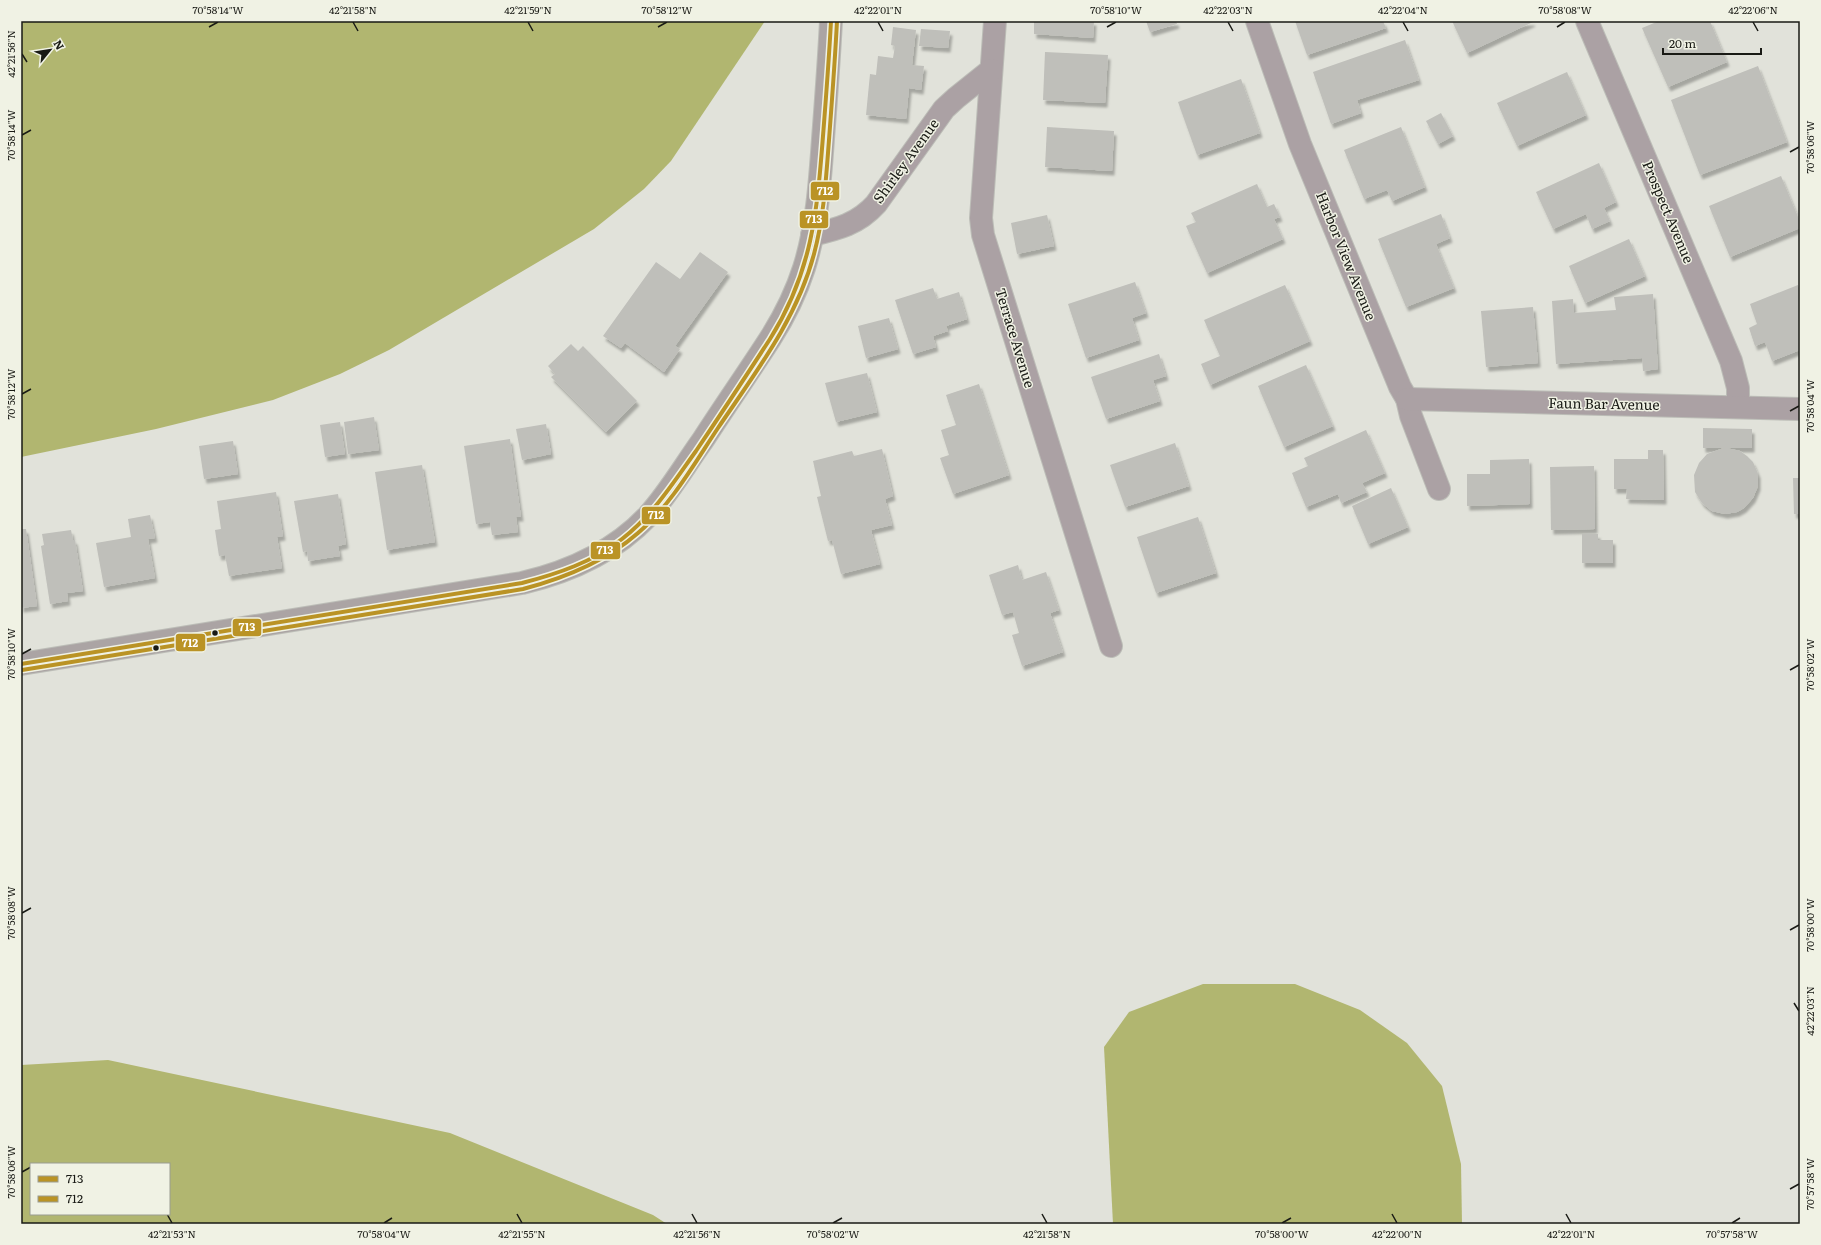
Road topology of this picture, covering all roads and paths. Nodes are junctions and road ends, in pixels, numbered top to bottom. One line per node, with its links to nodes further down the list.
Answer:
1 (832, 21): 6 (main road)
2 (995, 21): 5 (street, Terrace Avenue)
3 (1257, 21): 7 (street, Harbor View Avenue)
4 (1587, 21): 8 (street, Prospect Avenue)
5 (991, 70): 6 (street, Shirley Avenue); 11 (street, Terrace Avenue)
6 (812, 235): 12 (main road)
7 (1407, 399): 8 (street, Faun Bar Avenue); 10 (street, Harbor View Avenue)
8 (1738, 406): 9 (street, Faun Bar Avenue)
9 (1800, 409)
10 (1439, 489)
11 (1110, 646)
12 (21, 664)

